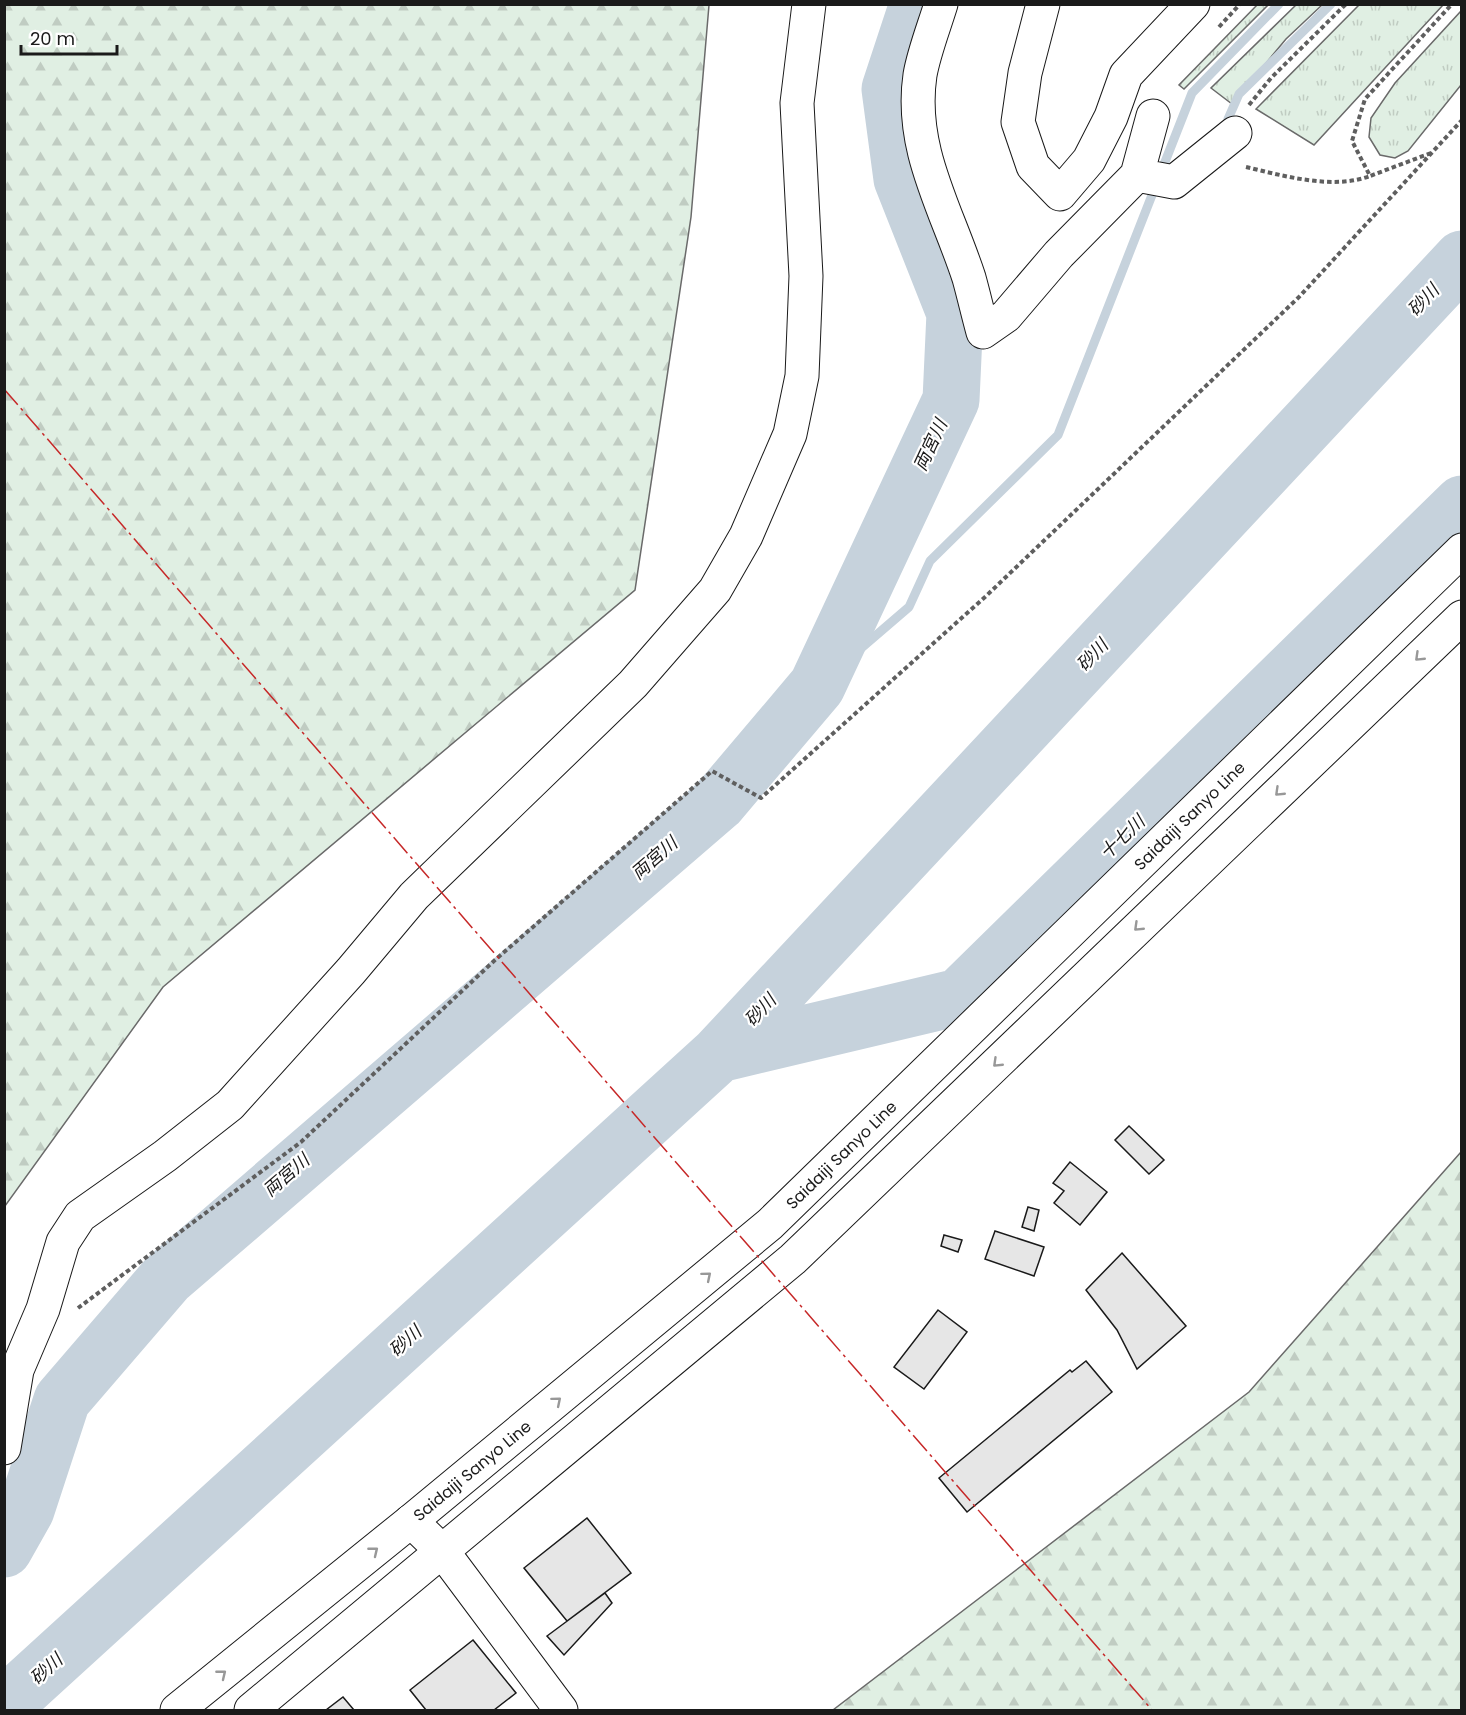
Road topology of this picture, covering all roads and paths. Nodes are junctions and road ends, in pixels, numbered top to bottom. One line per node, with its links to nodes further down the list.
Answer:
1 (809, 4): 18 (main road)
2 (941, 4): 14 (main road)
3 (1042, 4): 4 (main road)
4 (1193, 4)
5 (1240, 4): 8 (path)
6 (1346, 4): 11 (path)
7 (1452, 4): 15 (path)
8 (1217, 29)
9 (1154, 116): 14 (main road)
10 (1461, 120): 12 (path)
11 (1235, 133): 13 (main road)
12 (1432, 153): 15 (path); 18 (path)
13 (1208, 157): 14 (main road); 15 (path)
14 (1137, 175)
15 (1370, 176)
16 (1461, 550): 20 (main road, Saidaiji Sanyo Line, one-way to 16)
17 (1461, 617): 21 (main road, one-way to 21)
18 (31, 1342): 19 (main road)
19 (4, 1448)
20 (411, 1521): 21 (main road); 22 (main road, Saidaiji Sanyo Line, one-way to 20)
21 (443, 1552): 23 (main road); 24 (main road)
22 (177, 1710)
23 (251, 1710)
24 (561, 1710)

